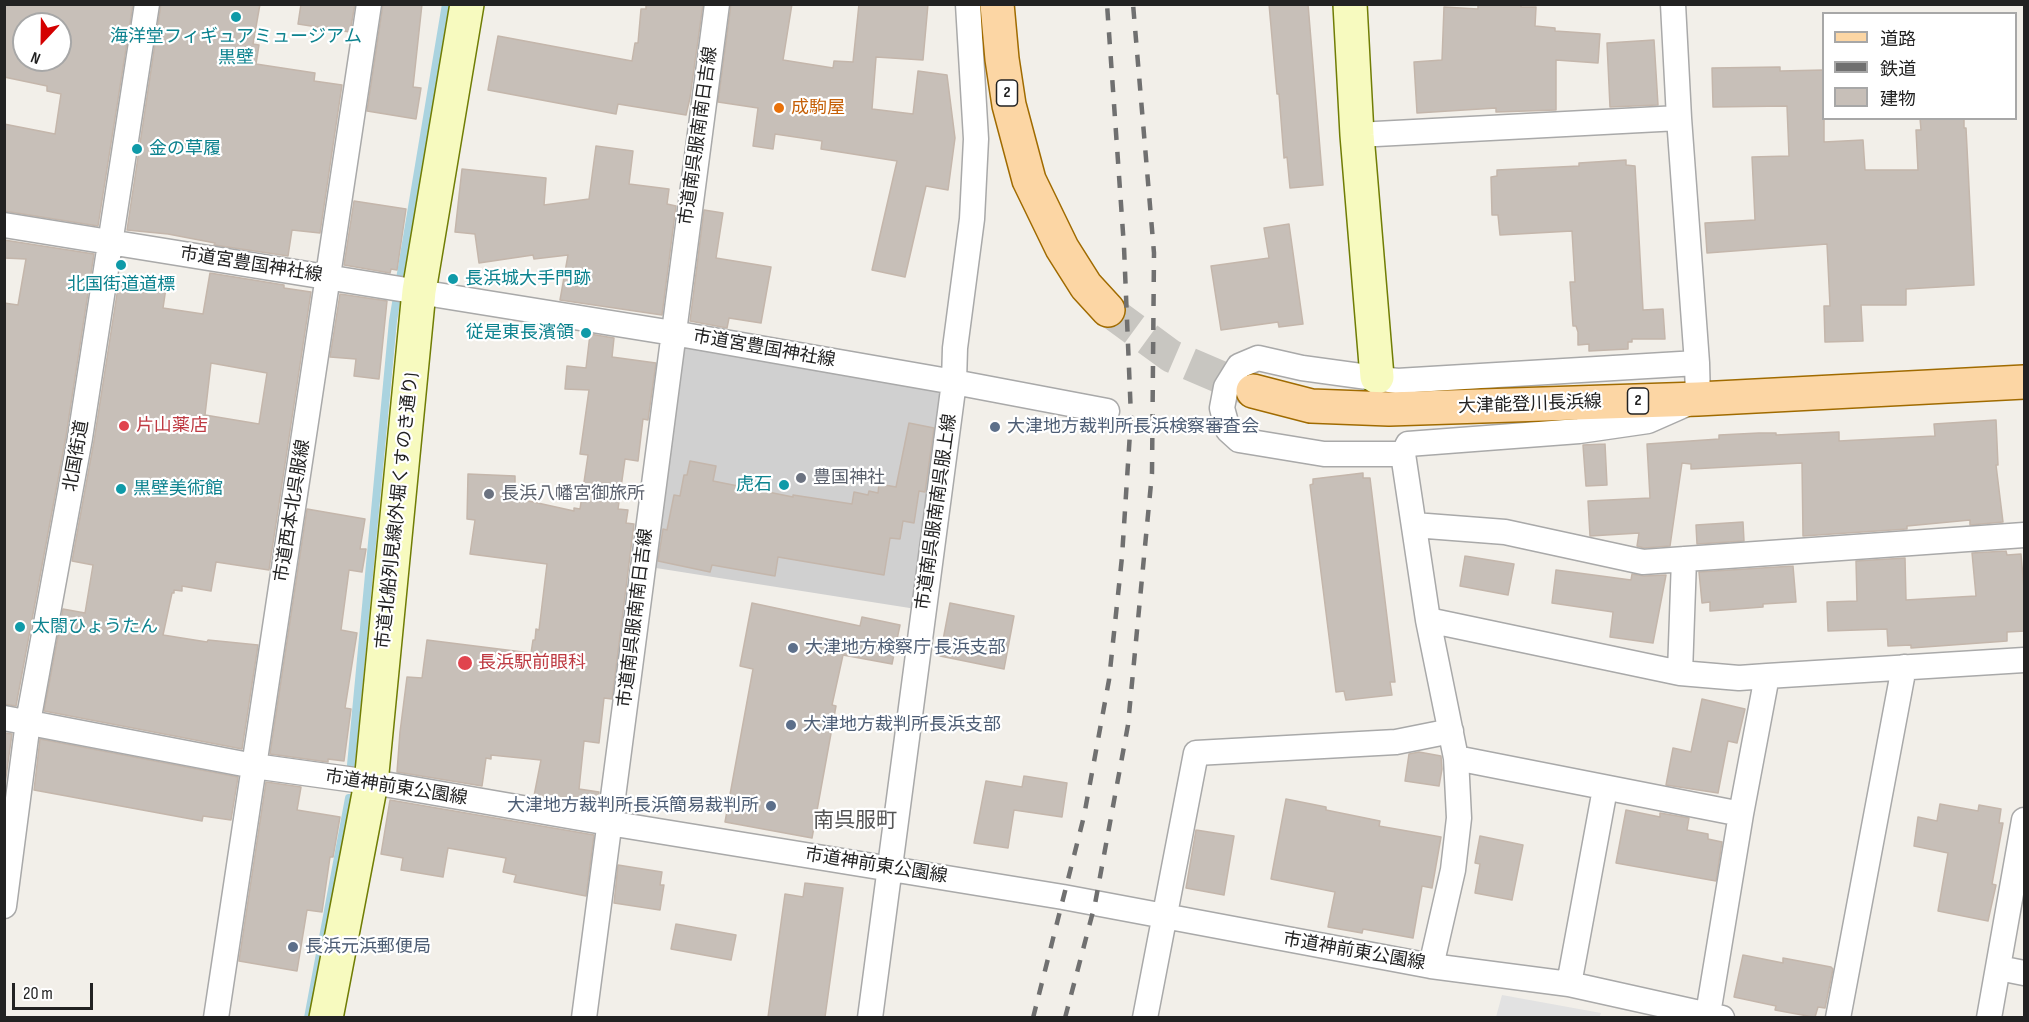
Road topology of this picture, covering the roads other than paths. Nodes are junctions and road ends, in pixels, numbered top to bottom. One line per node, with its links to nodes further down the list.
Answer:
1 (147, 4): 12 (street, 北国街道)
2 (369, 4): 13 (street, 市道西本北呉服線)
3 (467, 4): 14 (street, 市道北船列見線(外堀くすのき通り))
4 (717, 4): 16 (street, 市道南呉服南南日吉線)
5 (968, 4): 19 (street, 市道南呉服南南呉服上線)
6 (997, 4): 15 (main road, 2)
7 (1350, 4): 10 (street)
8 (1673, 4): 9 (street)
9 (1679, 118): 10 (street); 17 (street)
10 (1357, 135): 18 (street)
11 (4, 225): 12 (street, 市道宮豊国神社線)
12 (110, 243): 13 (street, 市道宮豊国神社線); 34 (street, 北国街道)
13 (329, 278): 14 (street, 市道宮豊国神社線); 37 (street, 市道西本北呉服線)
14 (405, 289): 16 (street, 市道宮豊国神社線); 38 (street, 市道北船列見線(外堀くすのき通り))
15 (1107, 310)
16 (673, 333): 19 (street, 市道宮豊国神社線); 42 (street, 市道南呉服南南日吉線)
17 (1697, 363): 18 (street); 22 (street)
18 (1377, 377): 24 (street)
19 (954, 382): 23 (street, 市道宮豊国神社線); 43 (street, 市道南呉服南南呉服上線)
20 (2025, 382): 22 (main road, 大津能登川長浜線 / 2)
21 (1253, 391): 22 (main road, 大津能登川長浜線 / 2)
22 (1698, 399): 24 (street)
23 (1107, 411)
24 (1403, 454): 25 (street)
25 (1414, 525): 27 (street); 28 (street)
26 (2025, 535): 27 (street)
27 (1684, 559): 31 (street)
28 (1428, 620): 31 (street); 35 (street)
29 (2025, 660): 30 (street)
30 (1904, 667): 32 (street); 56 (street)
31 (1680, 673): 32 (street)
32 (1767, 676): 40 (street)
33 (4, 718): 34 (street, 市道神前東公園線)
34 (28, 722): 37 (street, 市道神前東公園線); 44 (street, 北国街道)
35 (1451, 731): 36 (street); 45 (street)
36 (1456, 758): 39 (street); 46 (street)
37 (254, 766): 38 (street, 市道神前東公園線); 51 (street, 市道西本北呉服線)
38 (371, 783): 42 (street, 市道神前東公園線); 52 (street, 市道北船列見線(外堀くすのき通り))
39 (1605, 789): 40 (street); 49 (street)
40 (1741, 814): 50 (street)
41 (2025, 820): 47 (street)
42 (609, 824): 43 (street, 市道神前東公園線); 53 (street, 市道南呉服南南日吉線)
43 (890, 868): 45 (street, 市道神前東公園線); 54 (street, 市道南呉服南南呉服上線)
44 (4, 906)
45 (1165, 918): 46 (street, 市道神前東公園線); 55 (street)
46 (1431, 966): 49 (street, 市道神前東公園線)
47 (1999, 968): 48 (street); 57 (street)
48 (2025, 973)
49 (1569, 984): 50 (street, 市道神前東公園線)
50 (1715, 1016)
51 (216, 1017)
52 (326, 1017)
53 (584, 1017)
54 (870, 1017)
55 (1145, 1017)
56 (1838, 1017)
57 (1989, 1017)

